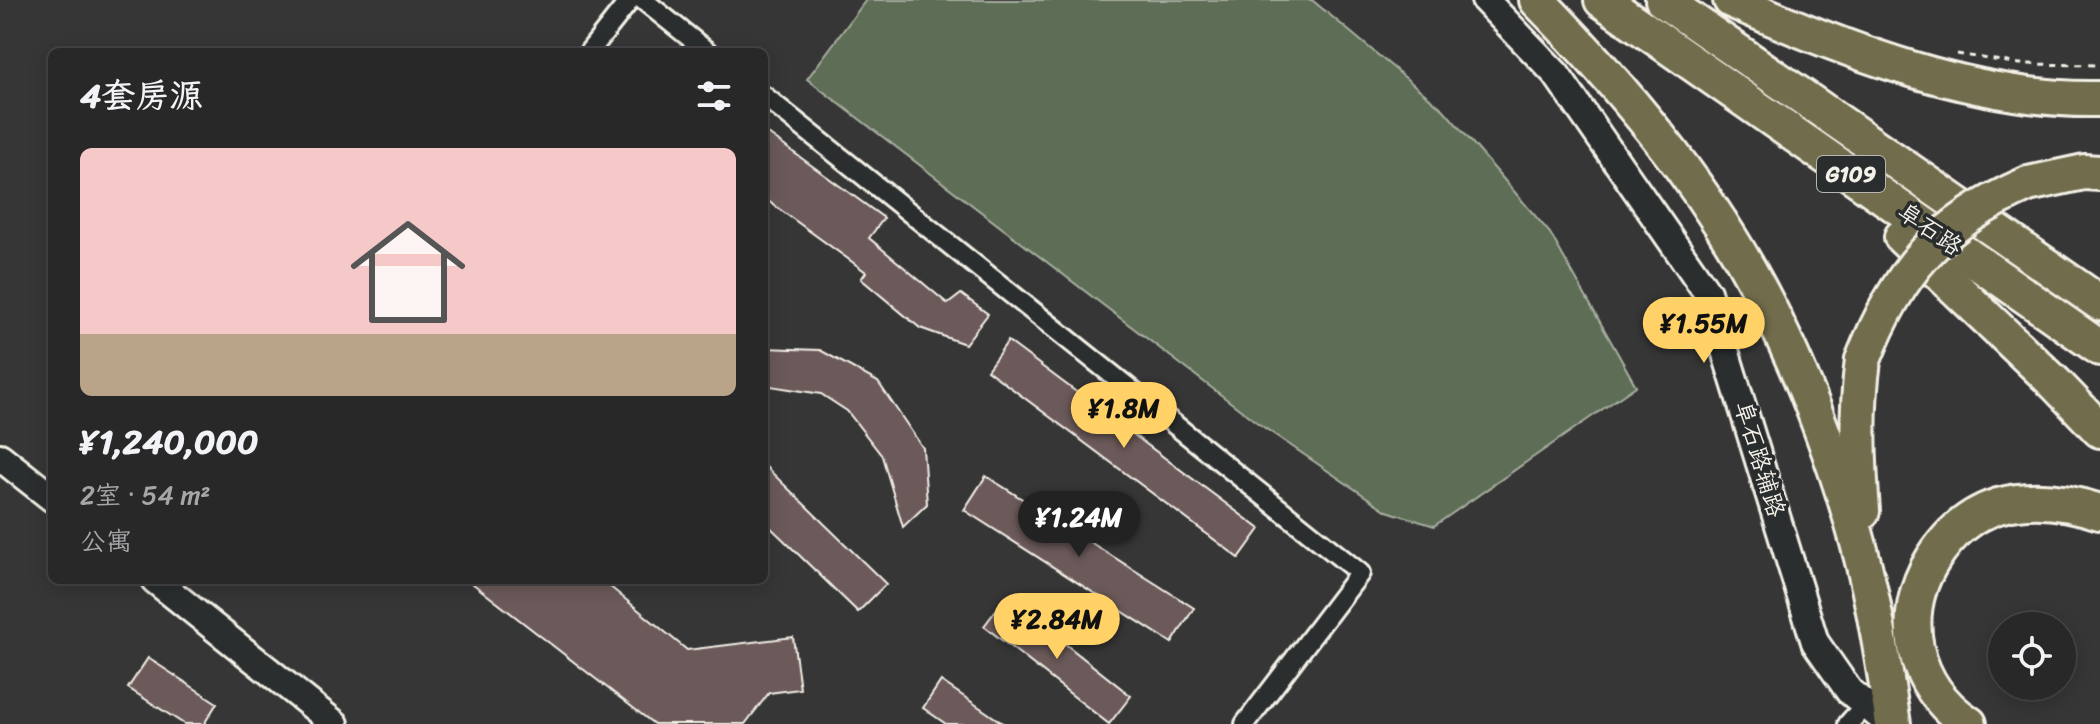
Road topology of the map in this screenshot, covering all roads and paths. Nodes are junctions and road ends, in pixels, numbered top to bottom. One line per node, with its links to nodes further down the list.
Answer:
1 (630, 0): 8 (street)
2 (643, 0): 9 (street)
3 (1485, 0): 26 (main road, 阜石路辅路)
4 (1537, 0): 25 (highway)
5 (1602, 0): 16 (highway, 阜石路 / G109)
6 (1663, 0): 18 (highway, 阜石路 / G109)
7 (1731, 0): 14 (highway)
8 (592, 48)
9 (703, 48)
10 (1950, 52): 11 (path)
11 (2100, 65)
12 (768, 99): 28 (street)
13 (2100, 99): 14 (highway)
14 (2063, 100): 15 (highway)
15 (2100, 112)
16 (1801, 139): 19 (highway, 阜石路 / G109); 20 (highway)
17 (2100, 173): 25 (highway, bridge)
18 (2100, 303)
19 (2100, 348)
20 (2100, 430)
21 (0, 457): 22 (main road)
22 (48, 495)
23 (2100, 512): 30 (highway)
24 (163, 584): 27 (main road)
25 (1869, 586): 29 (highway)
26 (1857, 714): 29 (main road, 阜石路辅路)
27 (335, 724)
28 (1245, 724)
29 (1891, 724)
30 (1969, 724)

